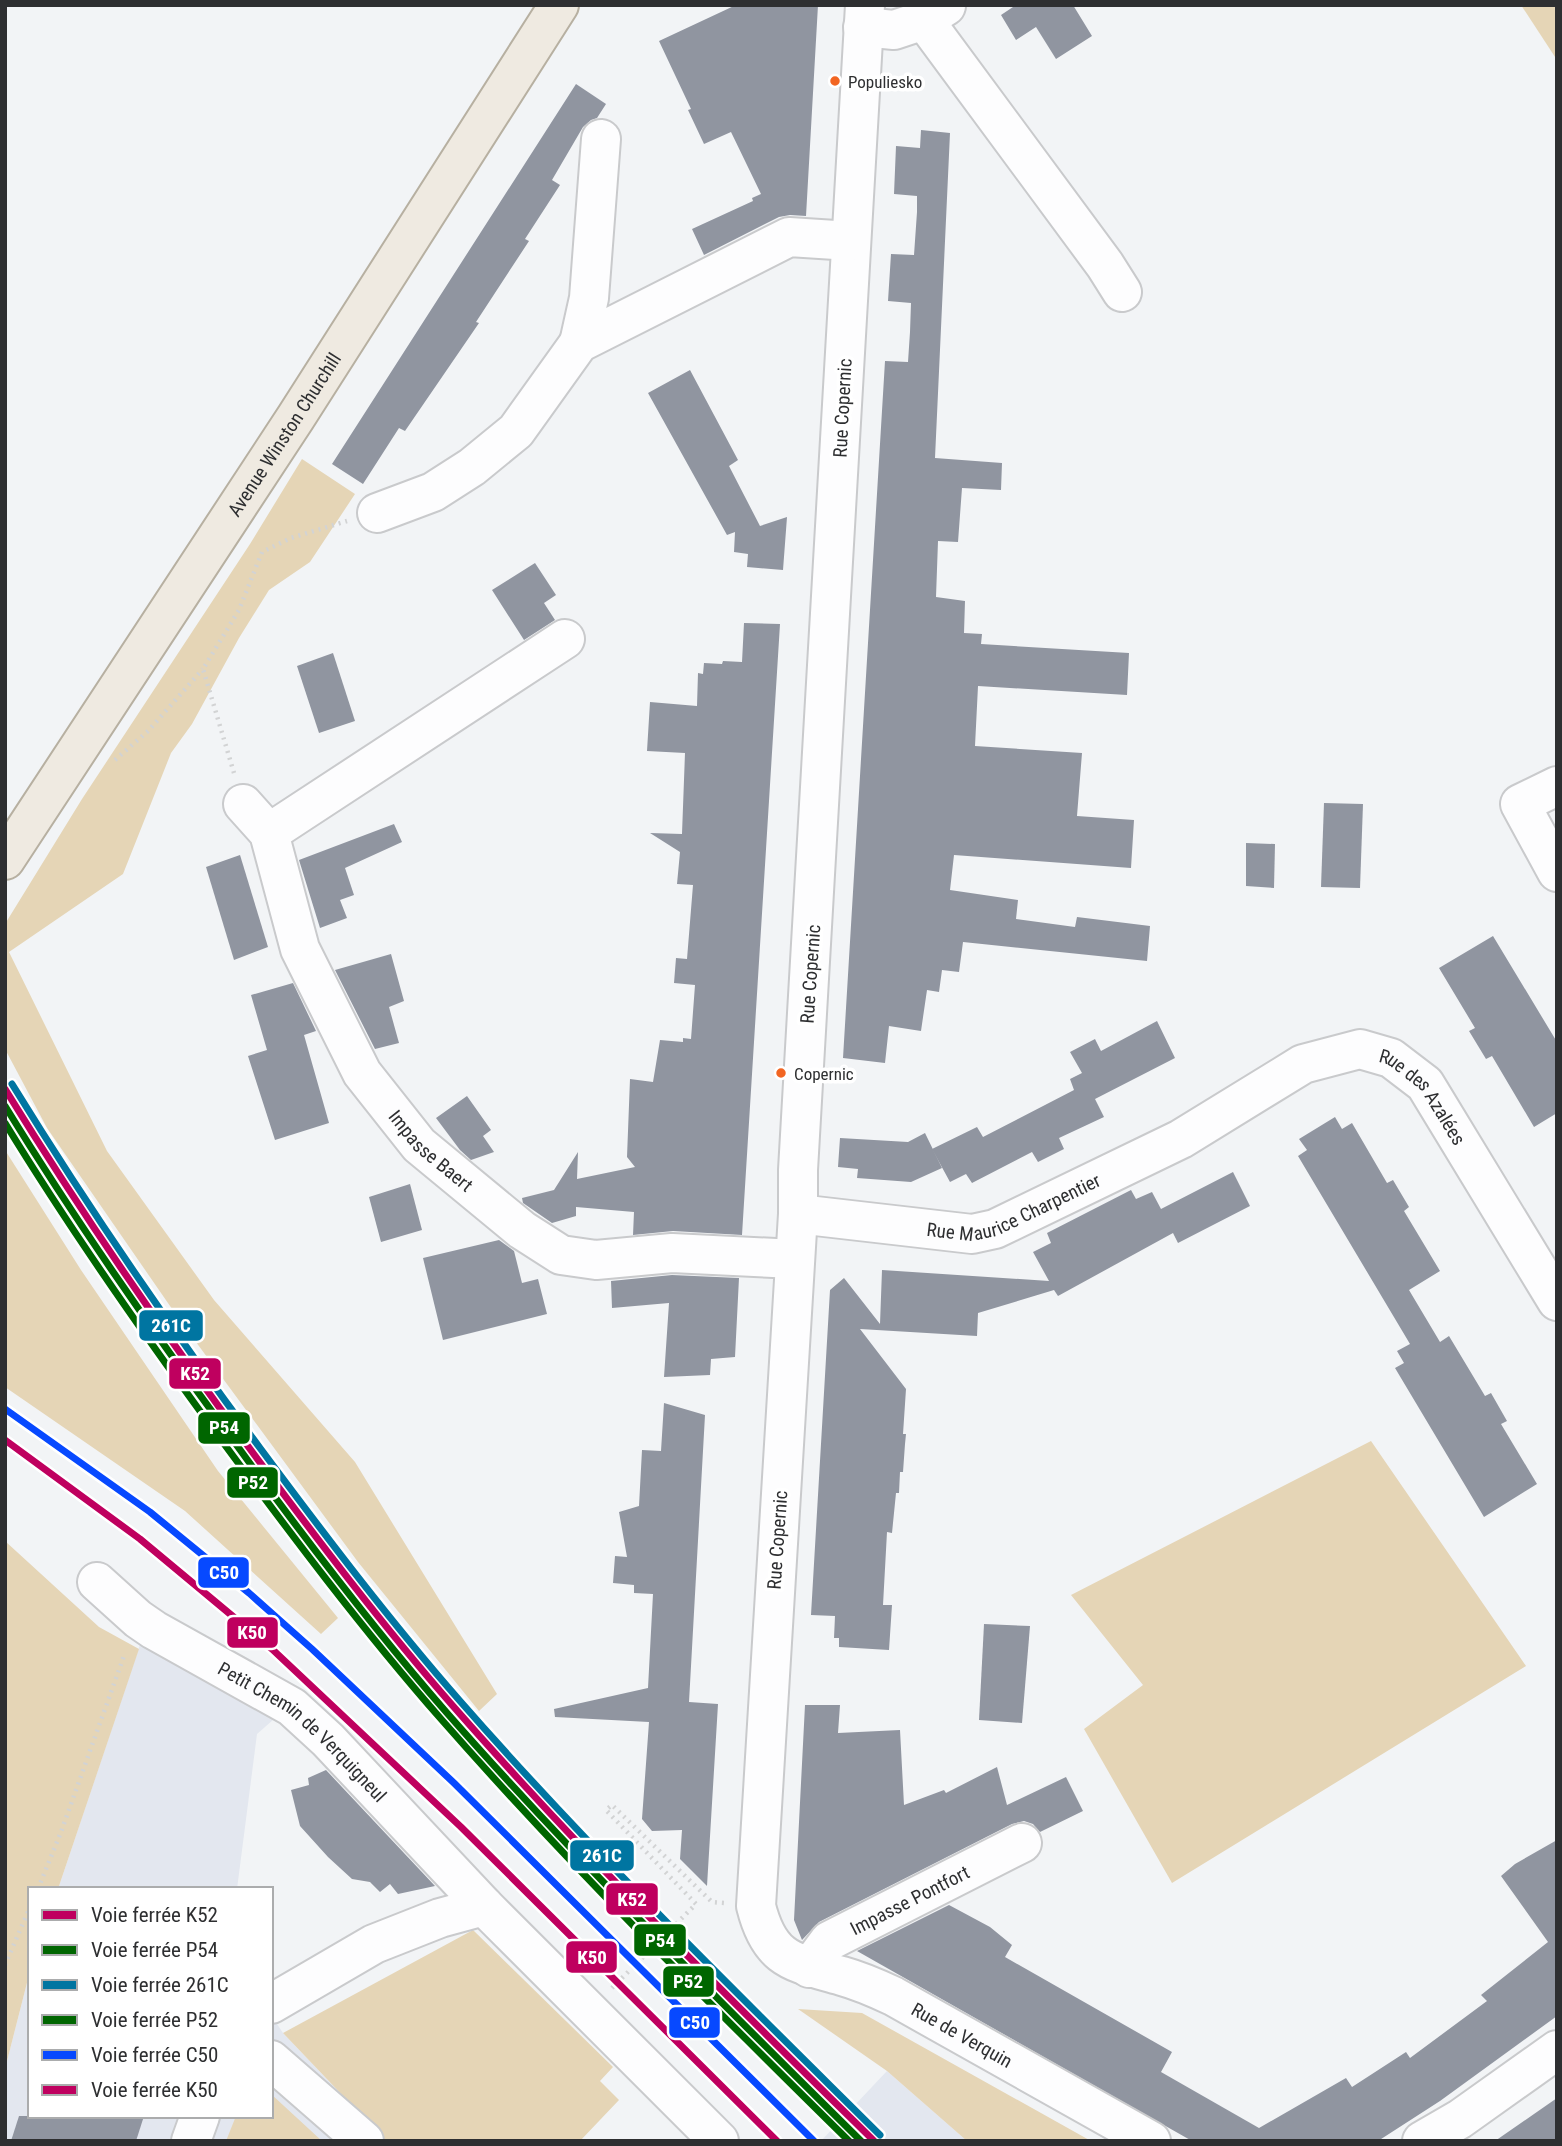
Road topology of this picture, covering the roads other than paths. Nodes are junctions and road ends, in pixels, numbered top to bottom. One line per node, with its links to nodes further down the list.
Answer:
1 (559, 5): 13 (main road, Avenue Winston Churchill)
2 (936, 13): 3 (street); 6 (street)
3 (864, 16): 5 (street, Rue Copernic)
4 (601, 139): 7 (street)
5 (851, 241): 7 (street); 16 (street, Rue Copernic)
6 (1122, 292)
7 (579, 343): 8 (street)
8 (377, 513)
9 (565, 639): 12 (street)
10 (1557, 786): 14 (street)
11 (243, 804): 12 (street, Impasse Baert)
12 (269, 833): 17 (street, Impasse Baert)
13 (5, 860)
14 (1557, 872)
15 (1214, 1118): 16 (street, Rue Maurice Charpentier); 18 (street, Rue des Azalées)
16 (798, 1214): 17 (street, Rue Copernic)
17 (795, 1259): 22 (street, Rue Copernic)
18 (1557, 1301)
19 (97, 1582): 21 (street, Petit Chemin de Verquigneul)
20 (1022, 1843): 23 (street, Impasse Pontfort)
21 (484, 1906): 24 (street); 31 (street, Petit Chemin de Verquigneul)
22 (762, 1924): 23 (street, Rue de Verquin)
23 (809, 1968): 32 (street, Rue de Verquin)
24 (273, 2003)
25 (1557, 2050): 28 (street)
26 (273, 2062): 30 (street)
27 (199, 2118): 29 (street)
28 (1467, 2130): 33 (street)
29 (191, 2141)
30 (364, 2141)
31 (719, 2141)
32 (1151, 2141)
33 (1422, 2141)

